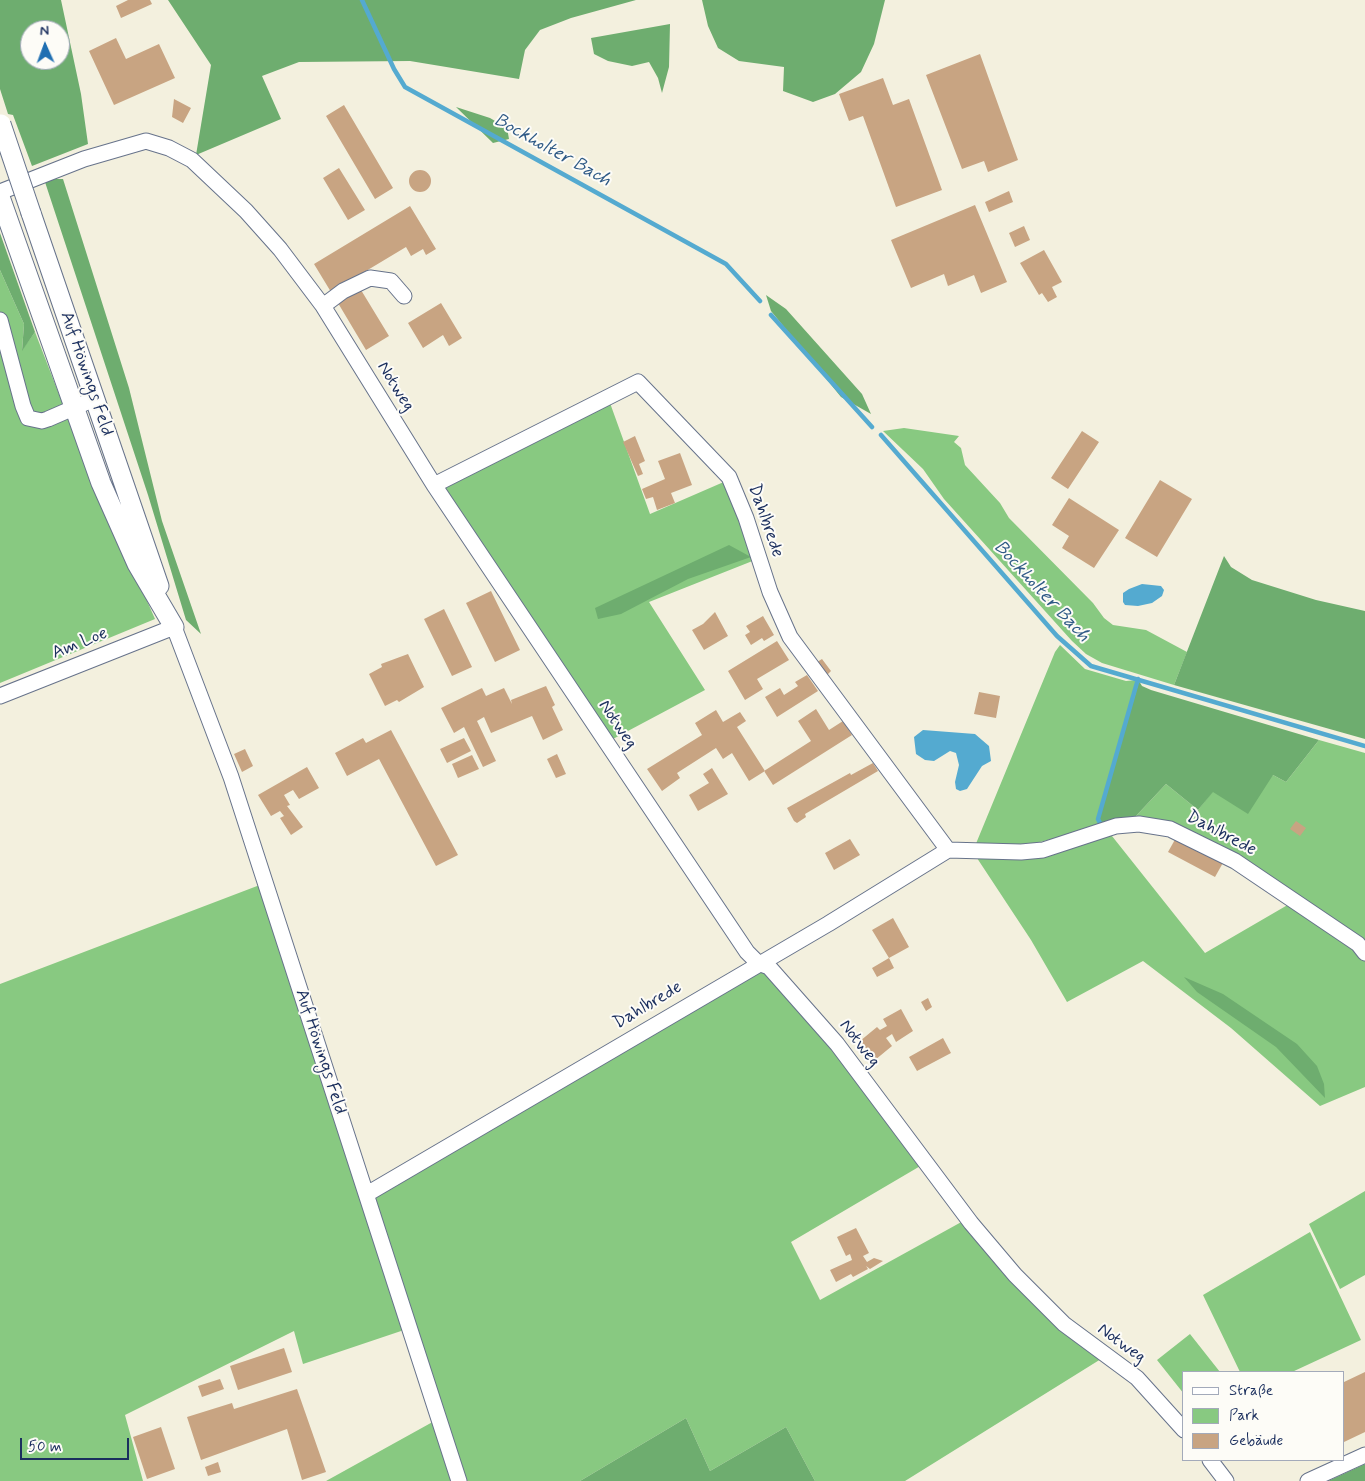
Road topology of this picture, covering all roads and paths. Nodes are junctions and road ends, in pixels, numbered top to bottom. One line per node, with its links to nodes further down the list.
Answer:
1 (0, 122): 7 (main road, Auf Höwings Feld, bridge)
2 (0, 192): 5 (street, Notweg)
3 (0, 197): 8 (main road, Auf Höwings Feld)
4 (404, 296): 5 (street)
5 (323, 306): 9 (street, Notweg)
6 (0, 320): 8 (street)
7 (94, 399): 8 (street); 10 (main road, Auf Höwings Feld)
8 (73, 407): 10 (main road, Auf Höwings Feld)
9 (434, 484): 12 (street, Dahlbrede); 14 (street, Notweg)
10 (174, 627): 11 (street, Am Loe); 15 (street, Auf Höwings Feld)
11 (0, 696)
12 (948, 850): 13 (street, Dahlbrede); 14 (street, Dahlbrede)
13 (1365, 953)
14 (758, 963): 15 (street, Dahlbrede); 16 (street, Notweg)
15 (366, 1194): 19 (street, Auf Höwings Feld)
16 (1182, 1428)
17 (1365, 1456): 21 (street)
18 (1211, 1461): 20 (street)
19 (459, 1481)
20 (1226, 1481)
21 (1308, 1481)

